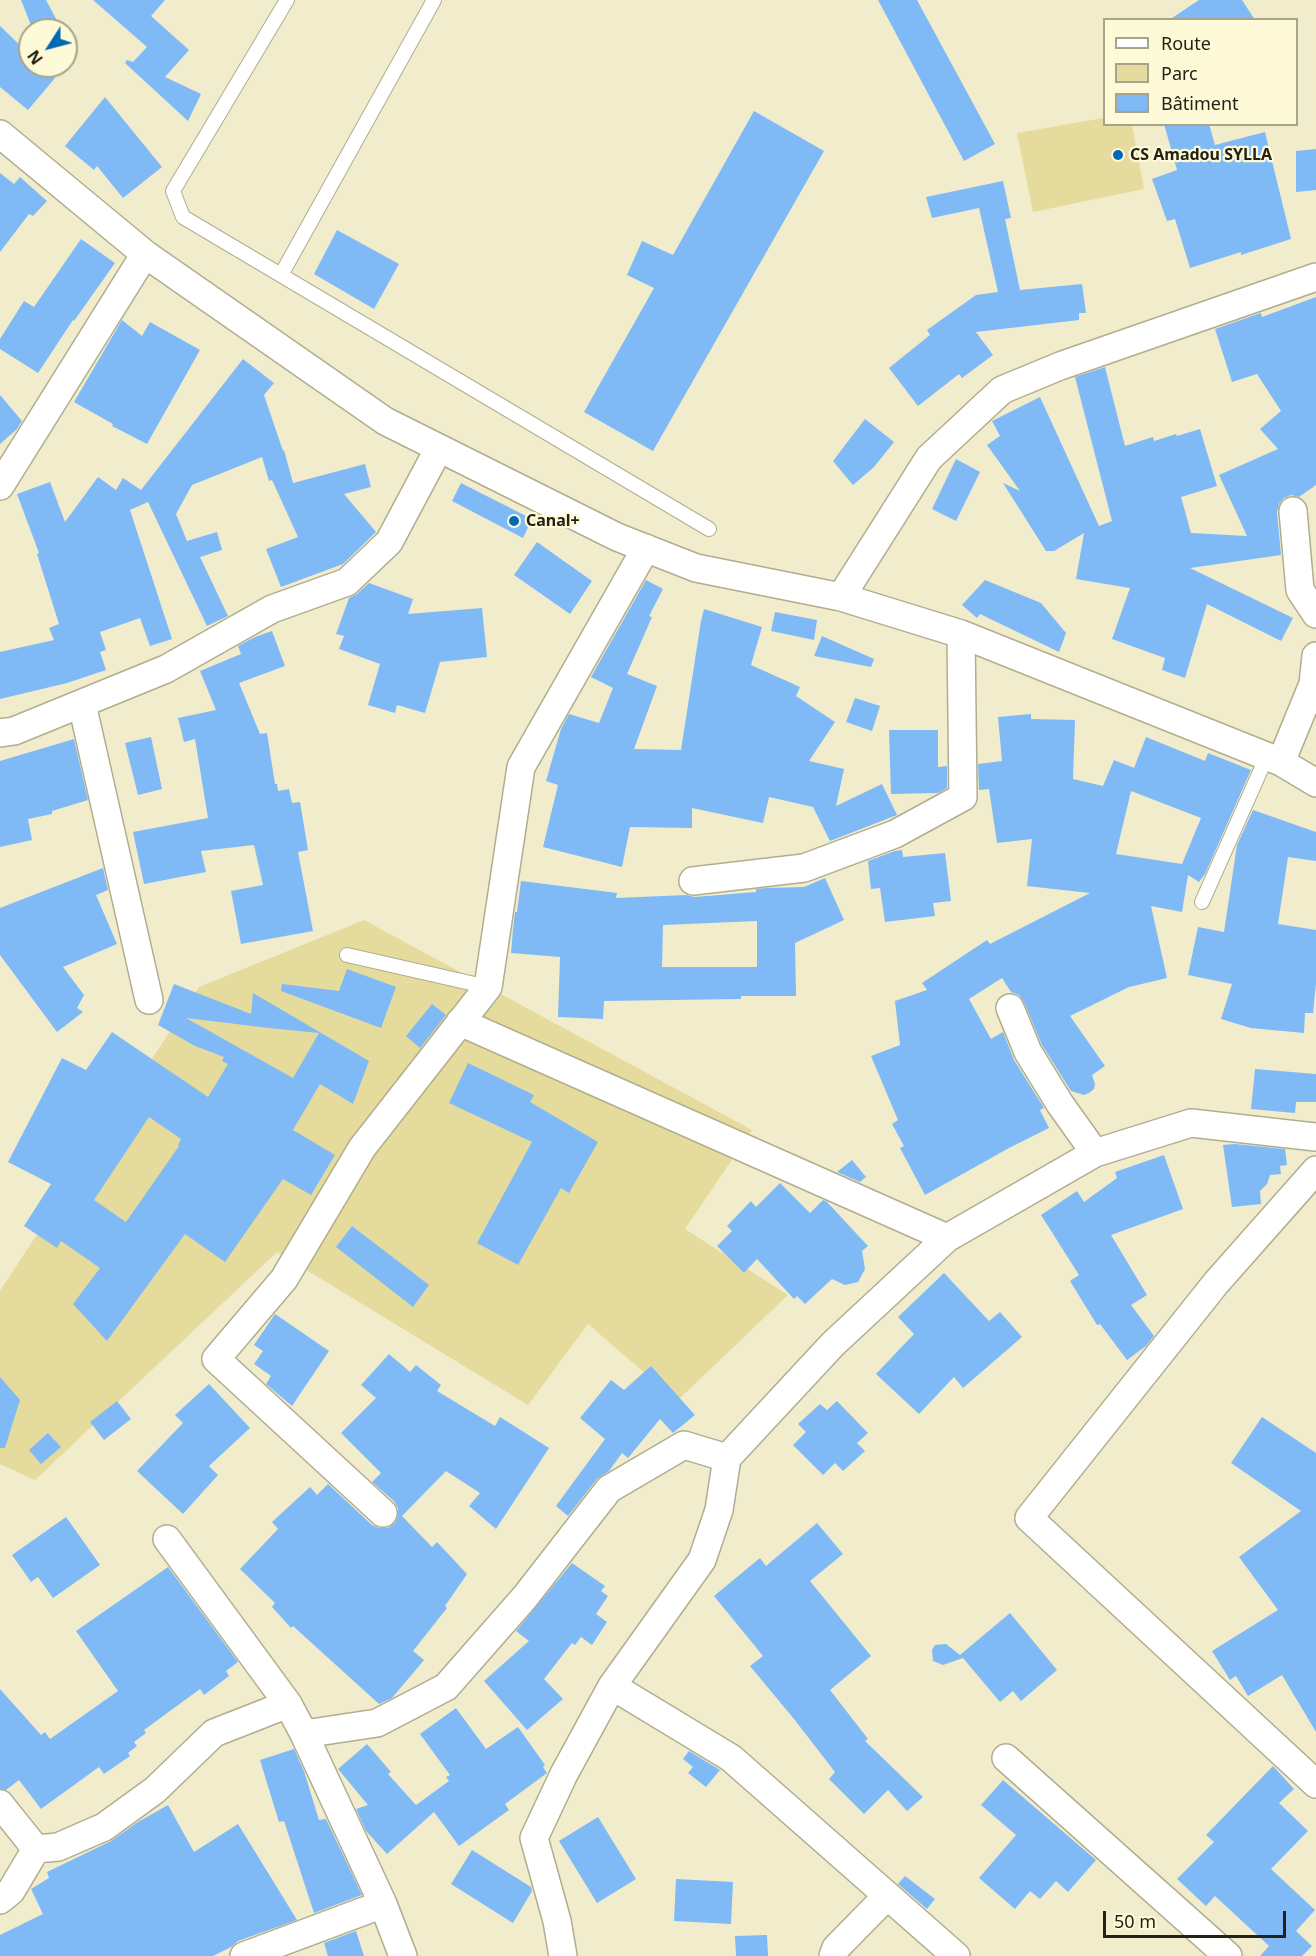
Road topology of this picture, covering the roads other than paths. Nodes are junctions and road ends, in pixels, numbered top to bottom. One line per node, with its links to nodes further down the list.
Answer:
1 (287, 0): 5 (lane)
2 (434, 0): 5 (lane)
3 (0, 134): 4 (street)
4 (145, 254): 7 (street); 8 (street)
5 (281, 275): 10 (lane)
6 (1316, 277): 12 (street)
7 (439, 448): 11 (street); 16 (street)
8 (0, 486)
9 (1293, 511): 13 (street)
10 (709, 529)
11 (646, 548): 12 (street); 23 (street)
12 (841, 597): 14 (street)
13 (1316, 614)
14 (961, 634): 18 (street); 20 (street)
15 (1316, 656): 18 (street)
16 (82, 704): 17 (street); 24 (street)
17 (0, 733)
18 (1274, 759): 19 (street); 21 (lane)
19 (1316, 783)
20 (693, 881)
21 (1202, 902)
22 (347, 955): 23 (lane)
23 (488, 987): 26 (street)
24 (149, 1000)
25 (1010, 1008): 28 (street)
26 (460, 1022): 30 (street); 32 (street)
27 (1316, 1137): 28 (street)
28 (1095, 1153): 30 (street)
29 (1316, 1170): 38 (street)
30 (948, 1238): 31 (street)
31 (727, 1458): 34 (street); 36 (street)
32 (383, 1512)
33 (167, 1539): 35 (street)
34 (612, 1686): 41 (street); 46 (street)
35 (288, 1704): 36 (street); 40 (street)
36 (304, 1734): 43 (street)
37 (1006, 1758): 49 (street)
38 (1316, 1784)
39 (0, 1804): 40 (street)
40 (36, 1849): 42 (street)
41 (887, 1896): 47 (street); 48 (street)
42 (0, 1900)
43 (383, 1904): 44 (street); 45 (street)
44 (244, 1956)
45 (403, 1956)
46 (563, 1956)
47 (833, 1956)
48 (956, 1956)
49 (1228, 1956)

